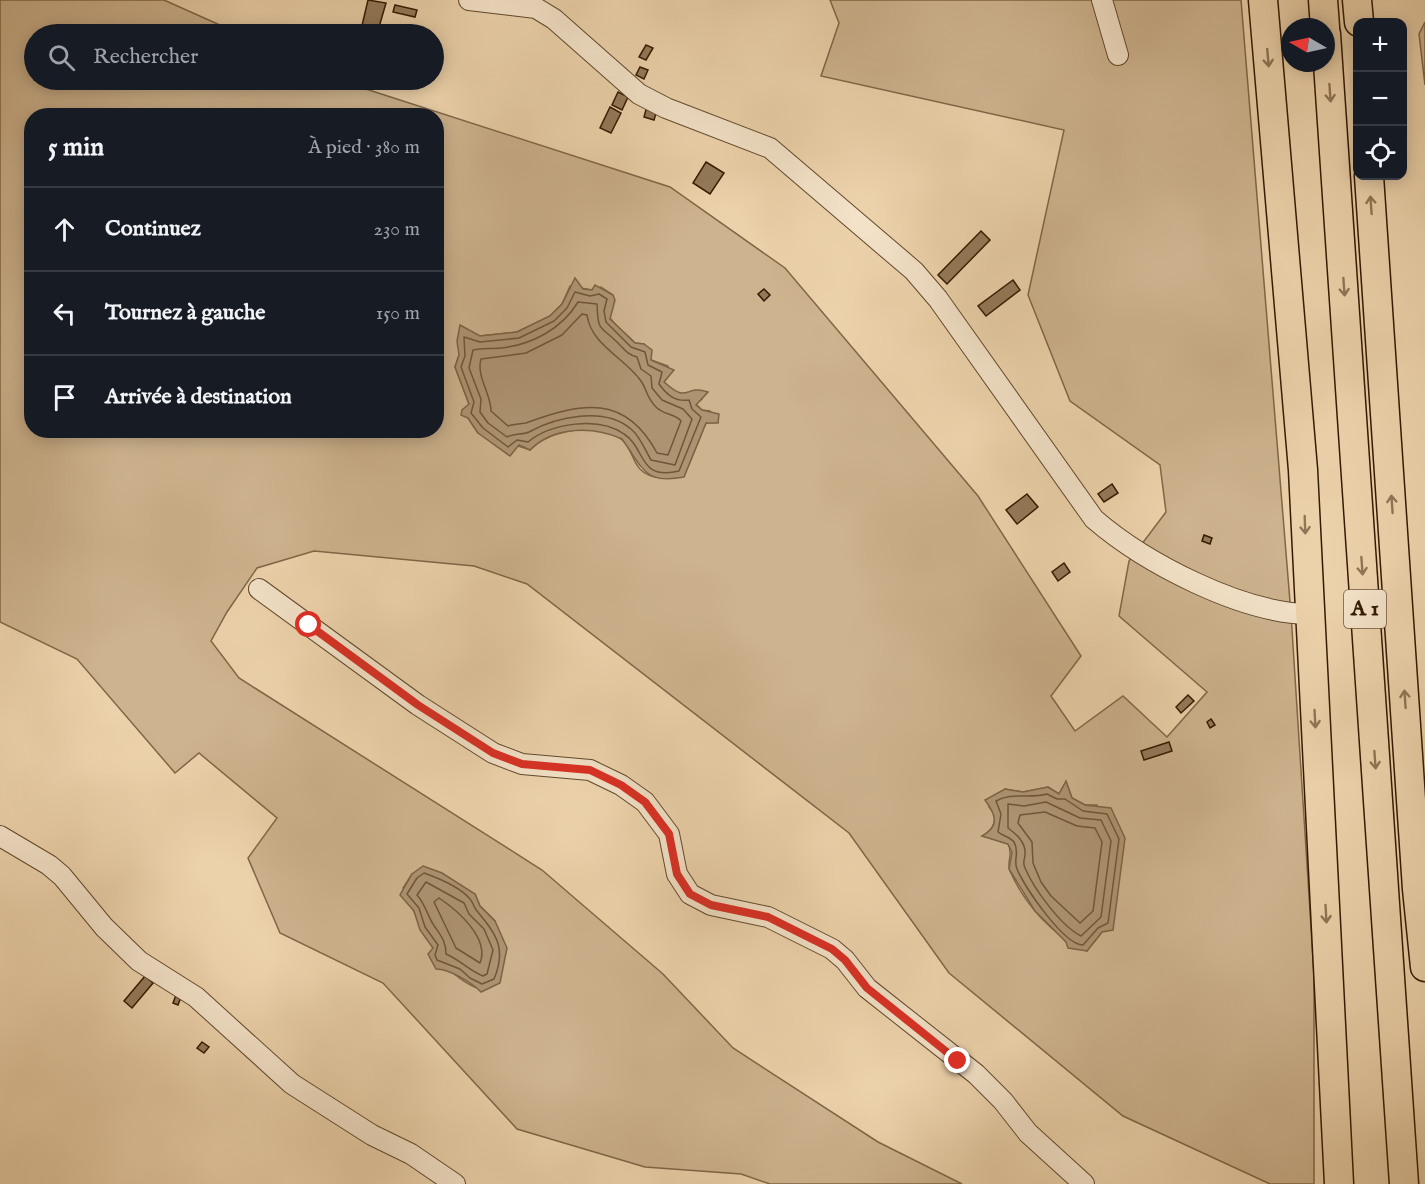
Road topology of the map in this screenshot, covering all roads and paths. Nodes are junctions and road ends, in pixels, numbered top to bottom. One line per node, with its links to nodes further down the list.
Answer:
1 (469, 0): 13 (street)
2 (1102, 0): 9 (street)
3 (1263, 0): 13 (highway, one-way to 13)
4 (1282, 0): 19 (highway)
5 (1323, 0): 7 (highway)
6 (1357, 0): 8 (highway)
7 (1324, 18)
8 (1359, 18)
9 (1118, 55)
10 (1329, 72): 20 (highway, A 1, one-way to 20)
11 (1369, 180): 15 (highway, A 1, one-way to 11)
12 (259, 589): 17 (street)
13 (1309, 614): 18 (highway, one-way to 18)
14 (0, 836): 16 (street)
15 (1425, 967)
16 (454, 1184)
17 (1084, 1184)
18 (1339, 1184)
19 (1358, 1184)
20 (1404, 1184)

